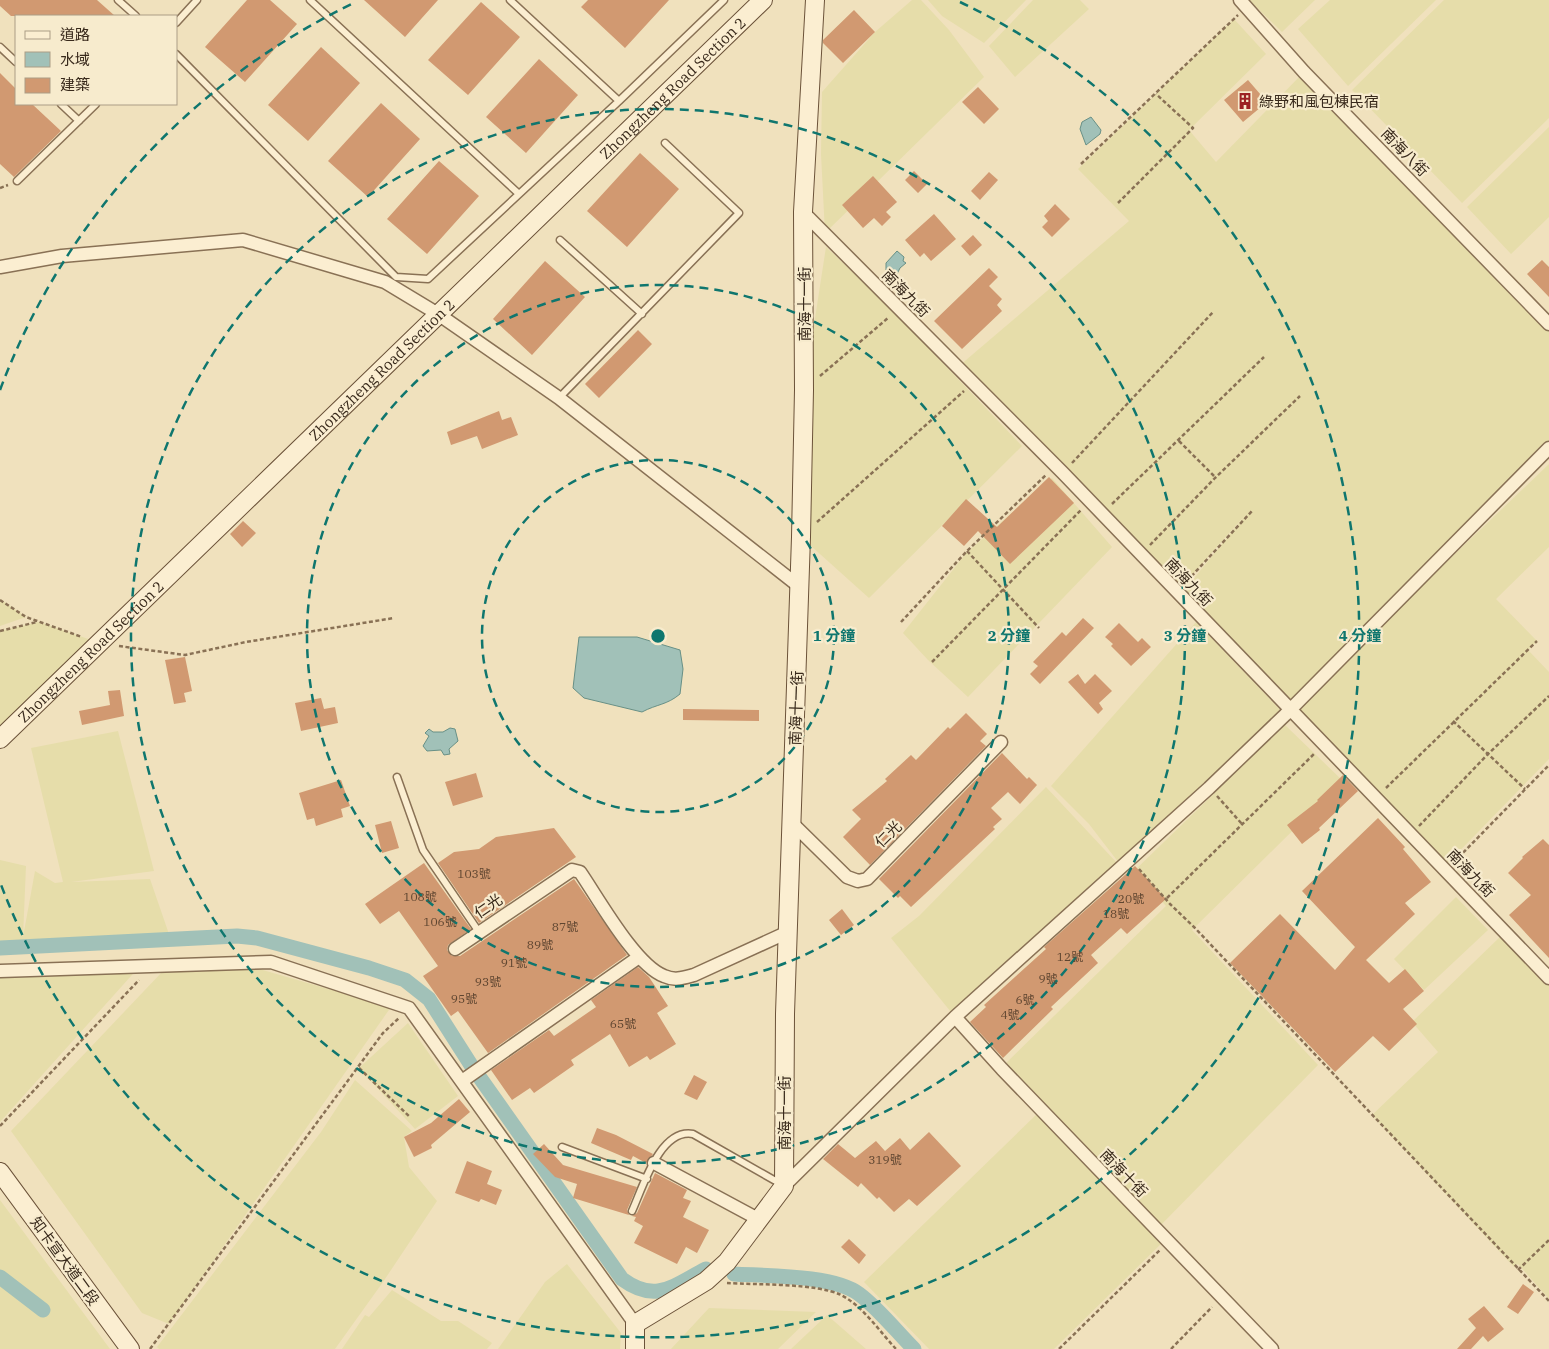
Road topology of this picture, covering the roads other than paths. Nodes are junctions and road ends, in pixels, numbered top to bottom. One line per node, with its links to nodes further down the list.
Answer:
1 (118, 0): 9 (lane)
2 (197, 0): 10 (lane)
3 (310, 0): 20 (lane)
4 (510, 0): 14 (lane)
5 (724, 0): 14 (lane)
6 (763, 0): 24 (street, Zhongzheng Road Section 2)
7 (815, 0): 21 (street, 南海十一街)
8 (1243, 3): 26 (street, 南海八街)
9 (135, 15)
10 (178, 21)
11 (0, 46): 13 (lane)
12 (178, 56): 20 (lane)
13 (15, 61)
14 (619, 101): 20 (lane)
15 (62, 105): 17 (lane)
16 (95, 105): 17 (lane)
17 (79, 121): 19 (lane)
18 (665, 143): 25 (lane)
19 (17, 181)
20 (518, 194)
21 (803, 212): 29 (street, 南海十一街); 30 (street, 南海九街)
22 (560, 240): 25 (lane)
23 (0, 267): 24 (street)
24 (438, 314): 27 (street); 31 (street, Zhongzheng Road Section 2)
25 (642, 314): 27 (lane)
26 (1549, 324)
27 (559, 398): 29 (street)
28 (1549, 448): 30 (street)
29 (800, 586): 34 (street, 南海十一街)
30 (1289, 710): 40 (street, 南海九街); 41 (street)
31 (0, 739)
32 (1001, 742): 34 (street, 仁光)
33 (397, 777): 35 (lane)
34 (792, 823): 36 (street, 南海十一街)
35 (479, 932): 37 (street, 仁光); 38 (street, 仁光)
36 (788, 932): 38 (street, 仁光); 47 (street, 南海十一街)
37 (455, 949)
38 (638, 957): 42 (street)
39 (0, 971): 42 (street)
40 (1549, 978)
41 (955, 1016): 47 (street); 53 (street, 南海十街)
42 (462, 1081): 50 (street)
43 (562, 1147): 46 (lane)
44 (654, 1163): 46 (lane); 47 (lane); 49 (street)
45 (0, 1172): 51 (street, 知卡宣大道二段)
46 (647, 1179): 48 (lane)
47 (784, 1186): 49 (street)
48 (632, 1211)
49 (760, 1220): 50 (street)
50 (635, 1324): 52 (street)
51 (130, 1349)
52 (635, 1349)
53 (1272, 1349)

